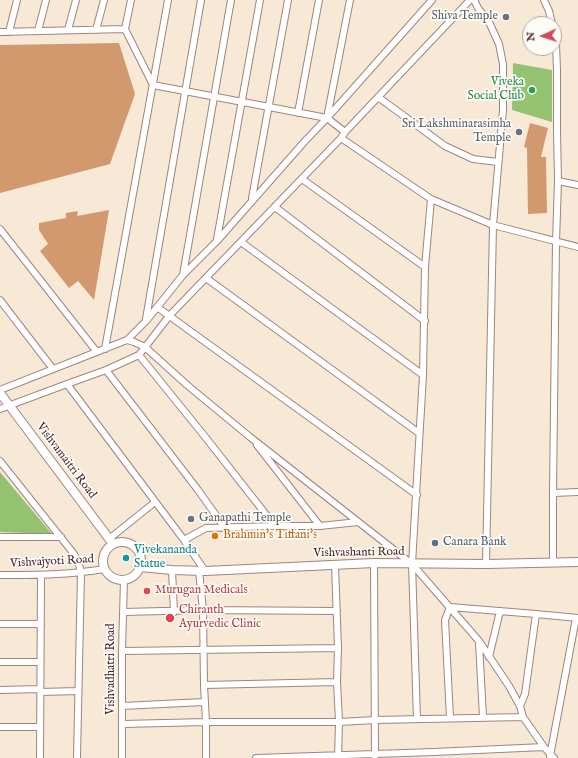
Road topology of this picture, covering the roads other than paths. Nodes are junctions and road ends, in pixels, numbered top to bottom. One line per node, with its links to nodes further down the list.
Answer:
1 (17, 0): 23 (street)
2 (46, 0): 21 (street)
3 (76, 0): 19 (street)
4 (104, 0): 20 (street)
5 (131, 0): 18 (street)
6 (168, 0): 25 (street)
7 (201, 0): 26 (street)
8 (231, 0): 27 (street)
9 (260, 0): 29 (street)
10 (288, 0): 30 (street)
11 (319, 0): 31 (street)
12 (350, 0): 32 (street)
13 (430, 0): 32 (street)
14 (470, 0): 28 (street)
15 (475, 0): 34 (street)
16 (544, 0): 17 (street)
17 (550, 16)
18 (125, 29): 20 (street); 25 (street)
19 (68, 30): 20 (street); 21 (street)
20 (96, 30)
21 (38, 31): 23 (street)
22 (0, 32): 23 (street)
23 (9, 32)
24 (556, 56): 36 (street)
25 (153, 85): 26 (street); 57 (street)
26 (185, 91): 27 (street); 53 (street)
27 (214, 96): 29 (street); 48 (street)
28 (378, 97): 33 (street); 34 (street)
29 (242, 102): 30 (street); 43 (street)
30 (269, 107): 31 (street); 39 (street)
31 (298, 112): 32 (street)
32 (327, 118): 33 (street); 39 (street)
33 (343, 135): 35 (street); 38 (street)
34 (498, 162): 41 (street)
35 (302, 178): 40 (street); 47 (street)
36 (558, 181): 37 (street); 45 (street)
37 (578, 185)
38 (431, 199): 41 (street); 47 (street)
39 (252, 200): 43 (street)
40 (275, 207): 44 (street); 54 (street)
41 (493, 225): 45 (street); 87 (street)
42 (0, 229): 58 (street)
43 (217, 241): 48 (street)
44 (242, 242): 49 (street); 62 (street)
45 (556, 242): 46 (street); 72 (street)
46 (578, 248)
47 (425, 267): 54 (street)
48 (183, 275): 51 (street)
49 (206, 278): 52 (street); 68 (street)
50 (0, 300): 60 (street)
51 (157, 307): 52 (street); 53 (street)
52 (170, 315): 56 (street); 73 (street)
53 (146, 321): 55 (street)
54 (425, 321): 62 (street)
55 (127, 340): 56 (street); 57 (street)
56 (144, 347): 59 (street); 69 (street)
57 (105, 349): 58 (street)
58 (97, 352): 60 (street)
59 (139, 355): 61 (street); 76 (street)
60 (53, 369): 64 (street)
61 (106, 370): 63 (street); 78 (street)
62 (423, 375): 68 (street)
63 (66, 384): 66 (street); 74 (street)
64 (0, 390)
65 (0, 394): 66 (street, Vishvamaitri Road)
66 (9, 405): 67 (street); 82 (street, Vishvamaitri Road)
67 (0, 409)
68 (419, 433): 73 (street)
69 (250, 437): 75 (street); 77 (street)
70 (0, 461): 80 (street)
71 (578, 492): 72 (street)
72 (553, 493): 83 (street)
73 (417, 494): 86 (street)
74 (155, 502): 81 (street); 82 (street)
75 (358, 522): 77 (street); 86 (street)
76 (275, 526): 77 (street); 78 (street)
77 (320, 526)
78 (225, 528): 81 (street)
79 (0, 537): 80 (street)
80 (61, 537): 93 (street)
81 (184, 540): 92 (street)
82 (111, 541): 89 (street); 90 (street)
83 (553, 562): 84 (street, Vishvashanti Road); 87 (street, Vishvashanti Road)
84 (578, 562)
85 (374, 564): 86 (street, Vishvashanti Road); 88 (street, Vishvashanti Road); 126 (street)
86 (412, 564): 87 (street, Vishvashanti Road); 97 (street); 125 (street)
87 (486, 564)
88 (334, 565): 92 (street, Vishvashanti Road); 99 (street)
89 (140, 567): 91 (street, Vishvashanti Road); 96 (street)
90 (105, 570): 93 (street, Vishvajyoti Road); 96 (street)
91 (172, 570): 92 (street, Vishvashanti Road); 102 (street)
92 (202, 571): 98 (street)
93 (81, 573): 95 (street, Vishvajyoti Road); 118 (street)
94 (0, 575): 95 (street, Vishvajyoti Road)
95 (41, 575): 106 (street)
96 (124, 580): 101 (street, Vishvadhatri Road)
97 (450, 607): 100 (street); 107 (street); 124 (street)
98 (203, 610): 99 (street); 102 (street); 109 (street)
99 (337, 611): 108 (street)
100 (500, 611): 103 (street); 111 (street)
101 (123, 612): 102 (street); 110 (street, Vishvadhatri Road)
102 (174, 612)
103 (536, 614): 104 (street); 121 (street)
104 (577, 618): 137 (street)
105 (0, 624): 106 (street)
106 (40, 624): 113 (street)
107 (479, 641): 111 (street); 122 (street)
108 (338, 648): 109 (street); 114 (street)
109 (204, 650): 110 (street); 115 (street)
110 (122, 651): 120 (street, Vishvadhatri Road)
111 (489, 657): 121 (street)
112 (0, 662): 113 (street)
113 (40, 662): 117 (street)
114 (337, 682): 115 (street); 128 (street)
115 (204, 685): 119 (street)
116 (0, 690): 117 (street)
117 (40, 691): 118 (street); 131 (street)
118 (78, 691): 139 (street)
119 (204, 702): 120 (street); 127 (street)
120 (122, 706): 129 (street, Vishvadhatri Road)
121 (520, 706): 123 (street)
122 (483, 717): 123 (street); 124 (street)
123 (522, 717): 132 (street)
124 (450, 718): 125 (street)
125 (417, 719): 126 (street)
126 (375, 720): 128 (street); 135 (street)
127 (206, 722): 128 (street); 129 (street); 141 (street)
128 (338, 722): 134 (street)
129 (123, 724): 140 (street, Vishvadhatri Road)
130 (0, 727): 131 (street)
131 (40, 727): 138 (street)
132 (544, 747): 133 (street); 137 (street)
133 (435, 755): 136 (street)
134 (338, 756): 135 (street); 142 (street)
135 (375, 756): 136 (street)
136 (405, 756)
137 (551, 757)
138 (40, 758)
139 (77, 758)
140 (122, 758)
141 (206, 758)
142 (256, 758)

